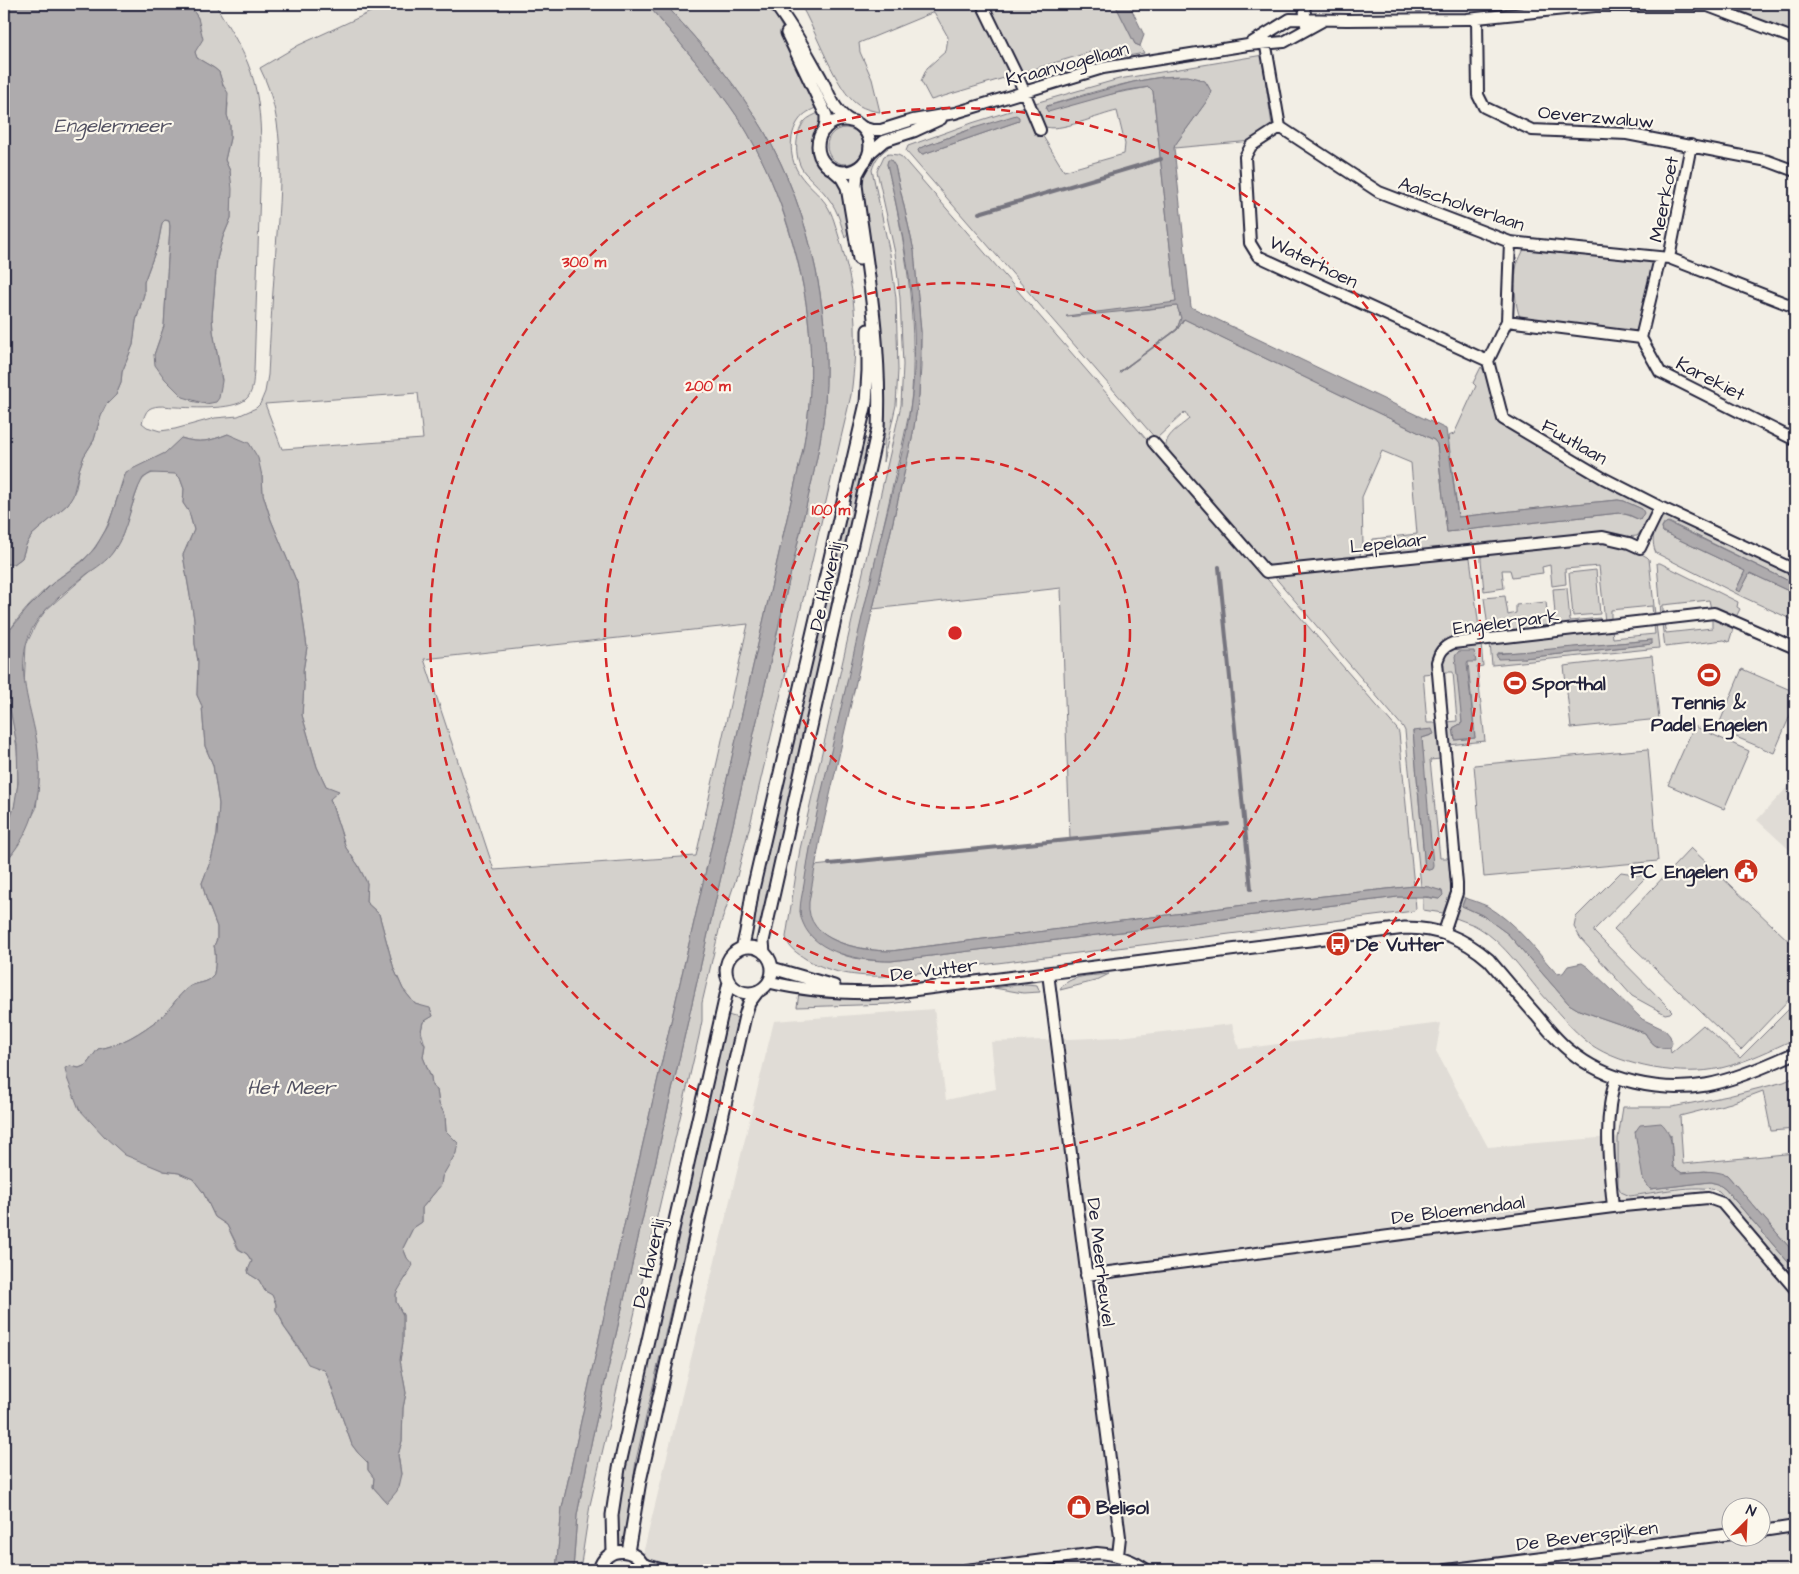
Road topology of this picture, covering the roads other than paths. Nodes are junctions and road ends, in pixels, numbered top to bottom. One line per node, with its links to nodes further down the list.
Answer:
1 (775, 4): 11 (street); 14 (street)
2 (982, 4): 9 (street)
3 (1304, 4): 6 (street)
4 (1709, 5): 5 (street, Kraanvogellaan); 8 (street, Kraanvogellaan)
5 (1477, 18): 6 (street, Kraanvogellaan); 16 (street, Oeverzwaluw)
6 (1306, 24): 7 (street, Kraanvogellaan); 7 (street, Kraanvogellaan)
7 (1264, 39): 9 (street, Kraanvogellaan); 13 (street)
8 (1795, 39)
9 (1024, 92): 10 (street, Kraanvogellaan); 15 (street)
10 (955, 113): 12 (street, Kraanvogellaan); 17 (street, Kraanvogellaan)
11 (850, 121): 12 (street); 14 (street)
12 (862, 127): 17 (street)
13 (1280, 127): 21 (street, Aalscholverlaan); 26 (street, Waterhoen)
14 (824, 130): 19 (street)
15 (1040, 130)
16 (1691, 146): 20 (street, Oeverzwaluw); 22 (street, Meerkoet)
17 (869, 154): 18 (street)
18 (862, 165): 19 (street); 34 (street, De Haverlij)
19 (833, 170): 33 (street, De Haverlij)
20 (1795, 172)
21 (1510, 242): 22 (street, Aalscholverlaan); 24 (street)
22 (1664, 258): 23 (street, Aalscholverlaan); 25 (street, Meerkoet)
23 (1795, 307)
24 (1507, 321): 25 (street); 26 (street)
25 (1641, 338): 27 (street, Karekiet)
26 (1488, 361): 29 (street, Fuutlaan)
27 (1795, 440)
28 (1153, 442): 29 (street, Lepelaar)
29 (1660, 507): 30 (street, Fuutlaan)
30 (1795, 570)
31 (1795, 648): 32 (street, Engelerpark)
32 (1444, 932): 36 (street, De Vutter); 42 (street, De Vutter)
33 (742, 948): 34 (street); 37 (street)
34 (764, 953): 35 (street)
35 (772, 968): 38 (street); 40 (street, De Vutter)
36 (1048, 973): 40 (street, De Vutter); 44 (street, De Meerheuvel)
37 (729, 982): 39 (street); 50 (street, De Haverlij)
38 (769, 982): 39 (street); 40 (street, De Vutter)
39 (758, 992): 49 (street)
40 (850, 992)
41 (1795, 1053): 42 (street, De Vutter)
42 (1616, 1077): 43 (street)
43 (1613, 1207): 44 (street, De Bloemendaal); 45 (street, De Bloemendaal)
44 (1086, 1275): 51 (street, De Meerheuvel)
45 (1795, 1289)
46 (1795, 1526): 47 (street)
47 (1772, 1529)
48 (1722, 1535): 57 (street, De Beverspijken)
49 (628, 1552): 50 (street); 52 (street)
50 (613, 1553): 53 (street)
51 (1118, 1555): 55 (street); 56 (street)
52 (644, 1567): 54 (street)
53 (599, 1570)
54 (664, 1570)
55 (966, 1570)
56 (1147, 1570)
57 (1446, 1570)

